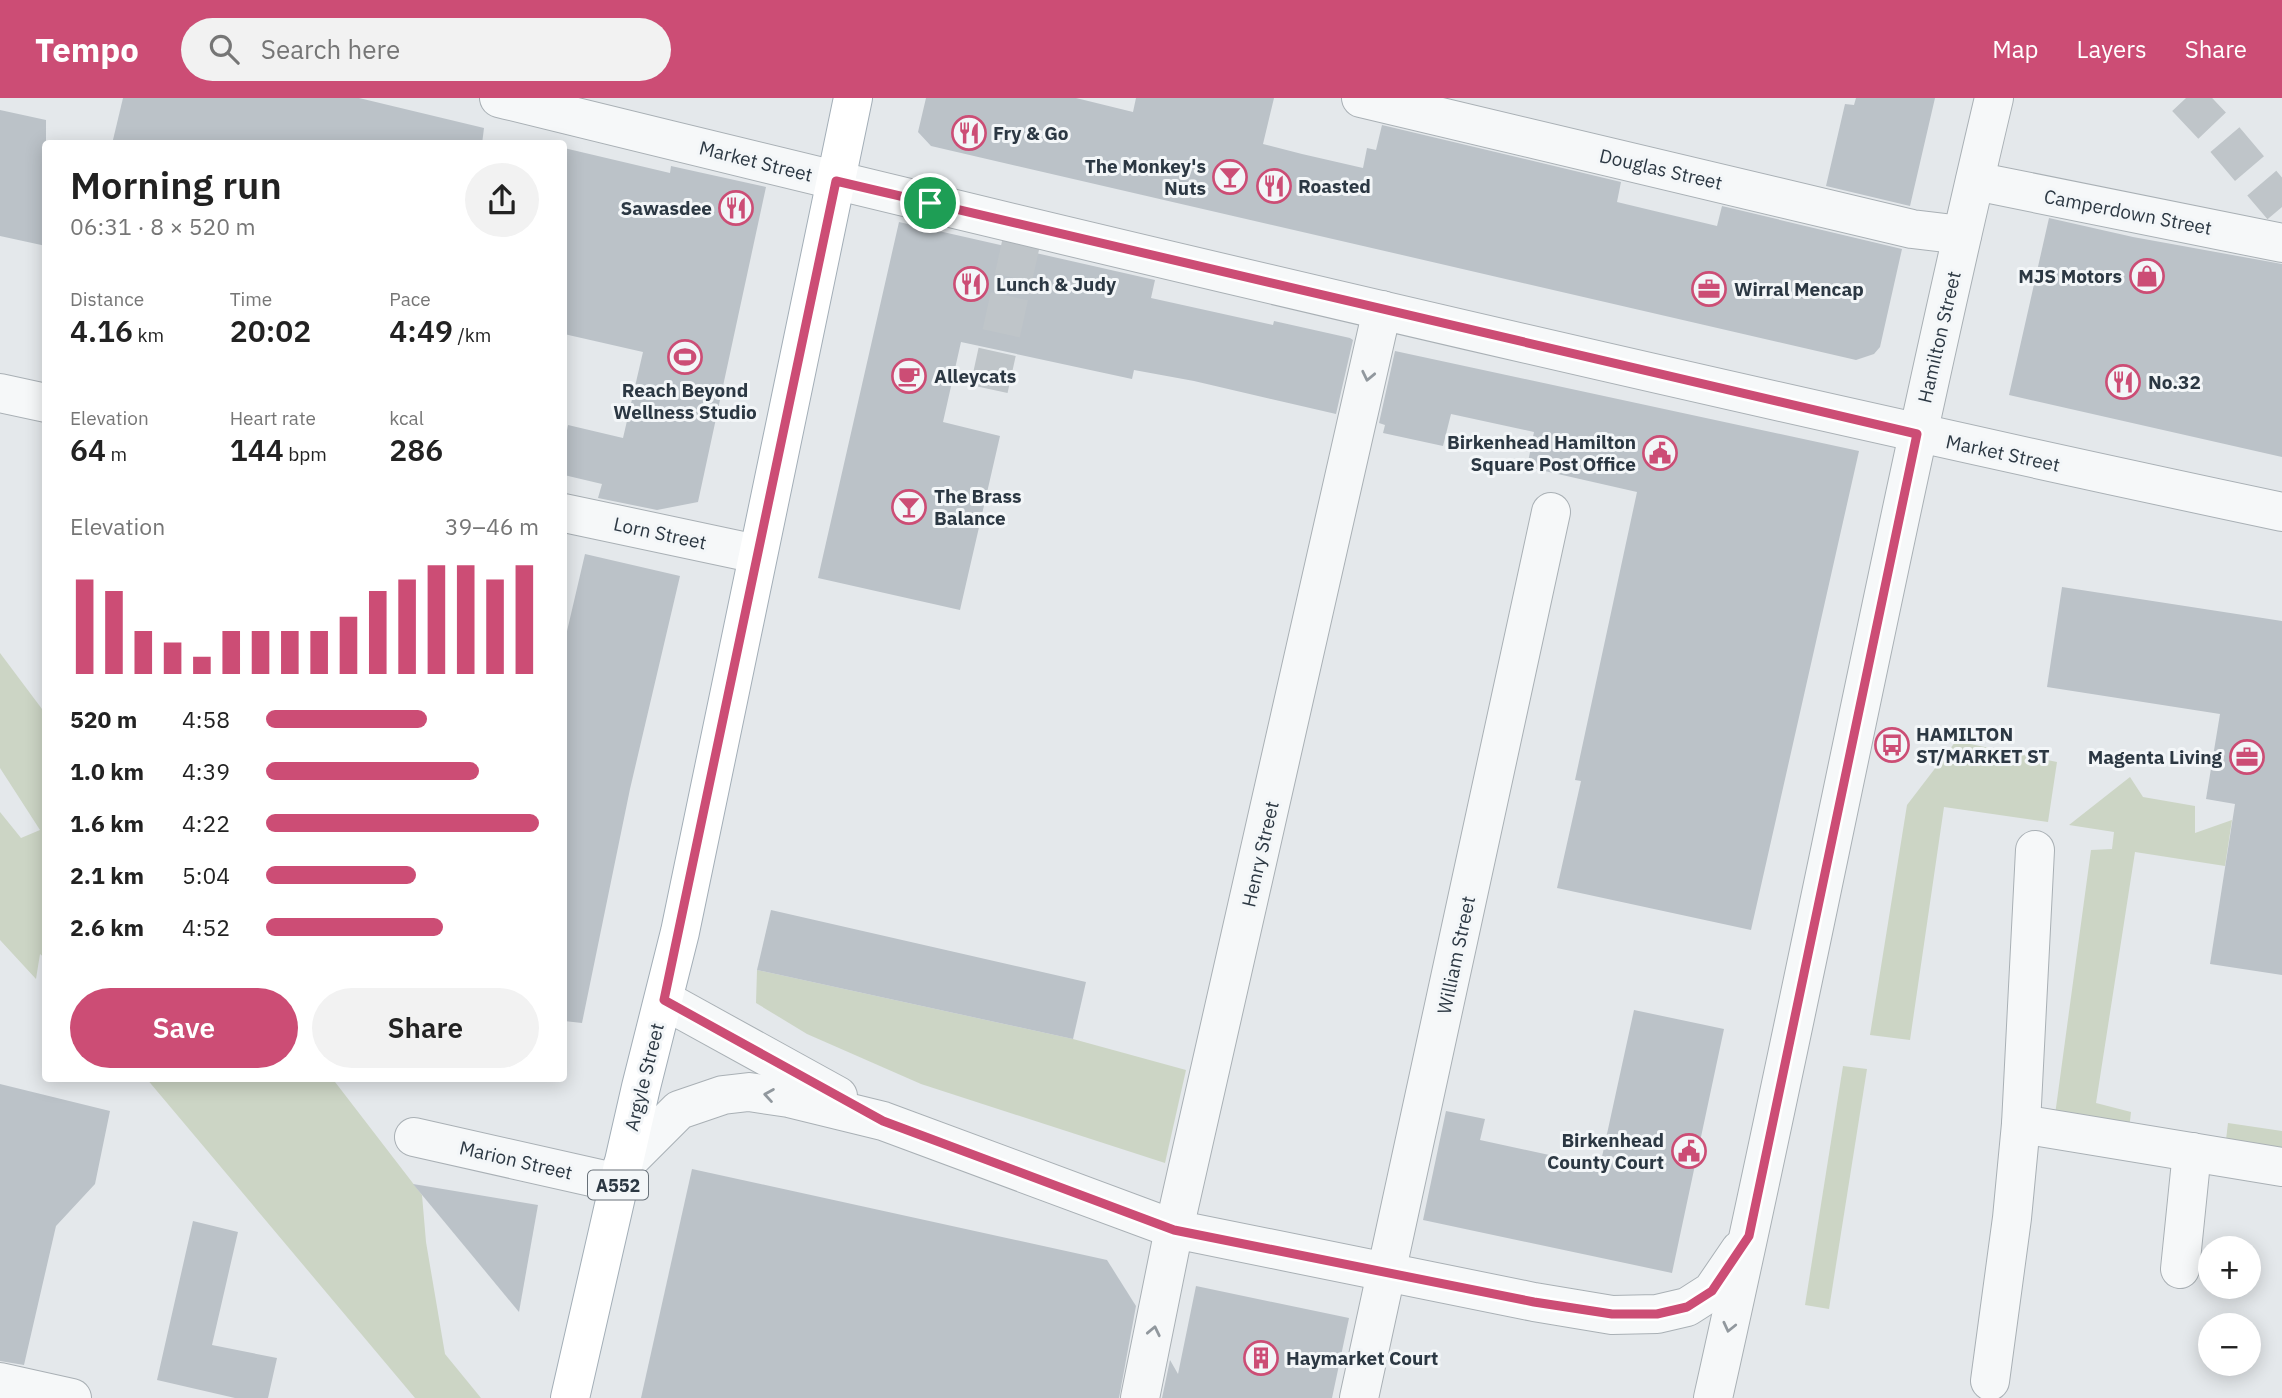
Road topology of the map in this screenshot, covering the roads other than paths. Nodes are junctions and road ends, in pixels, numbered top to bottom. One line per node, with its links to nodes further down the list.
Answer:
1 (499, 98): 5 (street, Market Street)
2 (853, 98): 5 (main road, Argyle Street / A552)
3 (1361, 98): 7 (street, Douglas Street)
4 (1994, 98): 6 (street, Hamilton Street)
5 (836, 181): 9 (street, Market Street); 16 (main road, Argyle Street / A552)
6 (1975, 181): 7 (street, Hamilton Street); 8 (street, Camperdown Street)
7 (1962, 235): 12 (street, Hamilton Street)
8 (2282, 243)
9 (1382, 310): 12 (street, Market Street); 25 (street, Henry Street, one-way to 25)
10 (0, 393): 11 (street)
11 (42, 402)
12 (1917, 434): 14 (street, Market Street); 26 (street, Hamilton Street)
13 (1551, 512): 28 (street, William Street)
14 (2282, 512)
15 (567, 514): 16 (street, Lorn Street)
16 (757, 554): 18 (main road, Argyle Street / A552)
17 (2035, 849): 20 (street)
18 (664, 1000): 19 (street); 24 (main road, Argyle Street / A552)
19 (883, 1121): 24 (street, one-way to 24); 25 (street)
20 (2021, 1124): 22 (street); 29 (street)
21 (414, 1137): 24 (street, Marion Street)
22 (2192, 1152): 23 (street); 27 (street)
23 (2282, 1167)
24 (620, 1175): 31 (main road, Argyle Street / A552)
25 (1174, 1230): 28 (street); 33 (street, Henry Street, one-way to 25)
26 (1749, 1236): 28 (street); 35 (street, Hamilton Street, one-way to 35)
27 (2180, 1269)
28 (1387, 1272): 34 (street, William Street)
29 (1990, 1381)
30 (0, 1382): 32 (street)
31 (573, 1385)
32 (72, 1398)
33 (1140, 1398)
34 (1359, 1398)
35 (1713, 1398)

